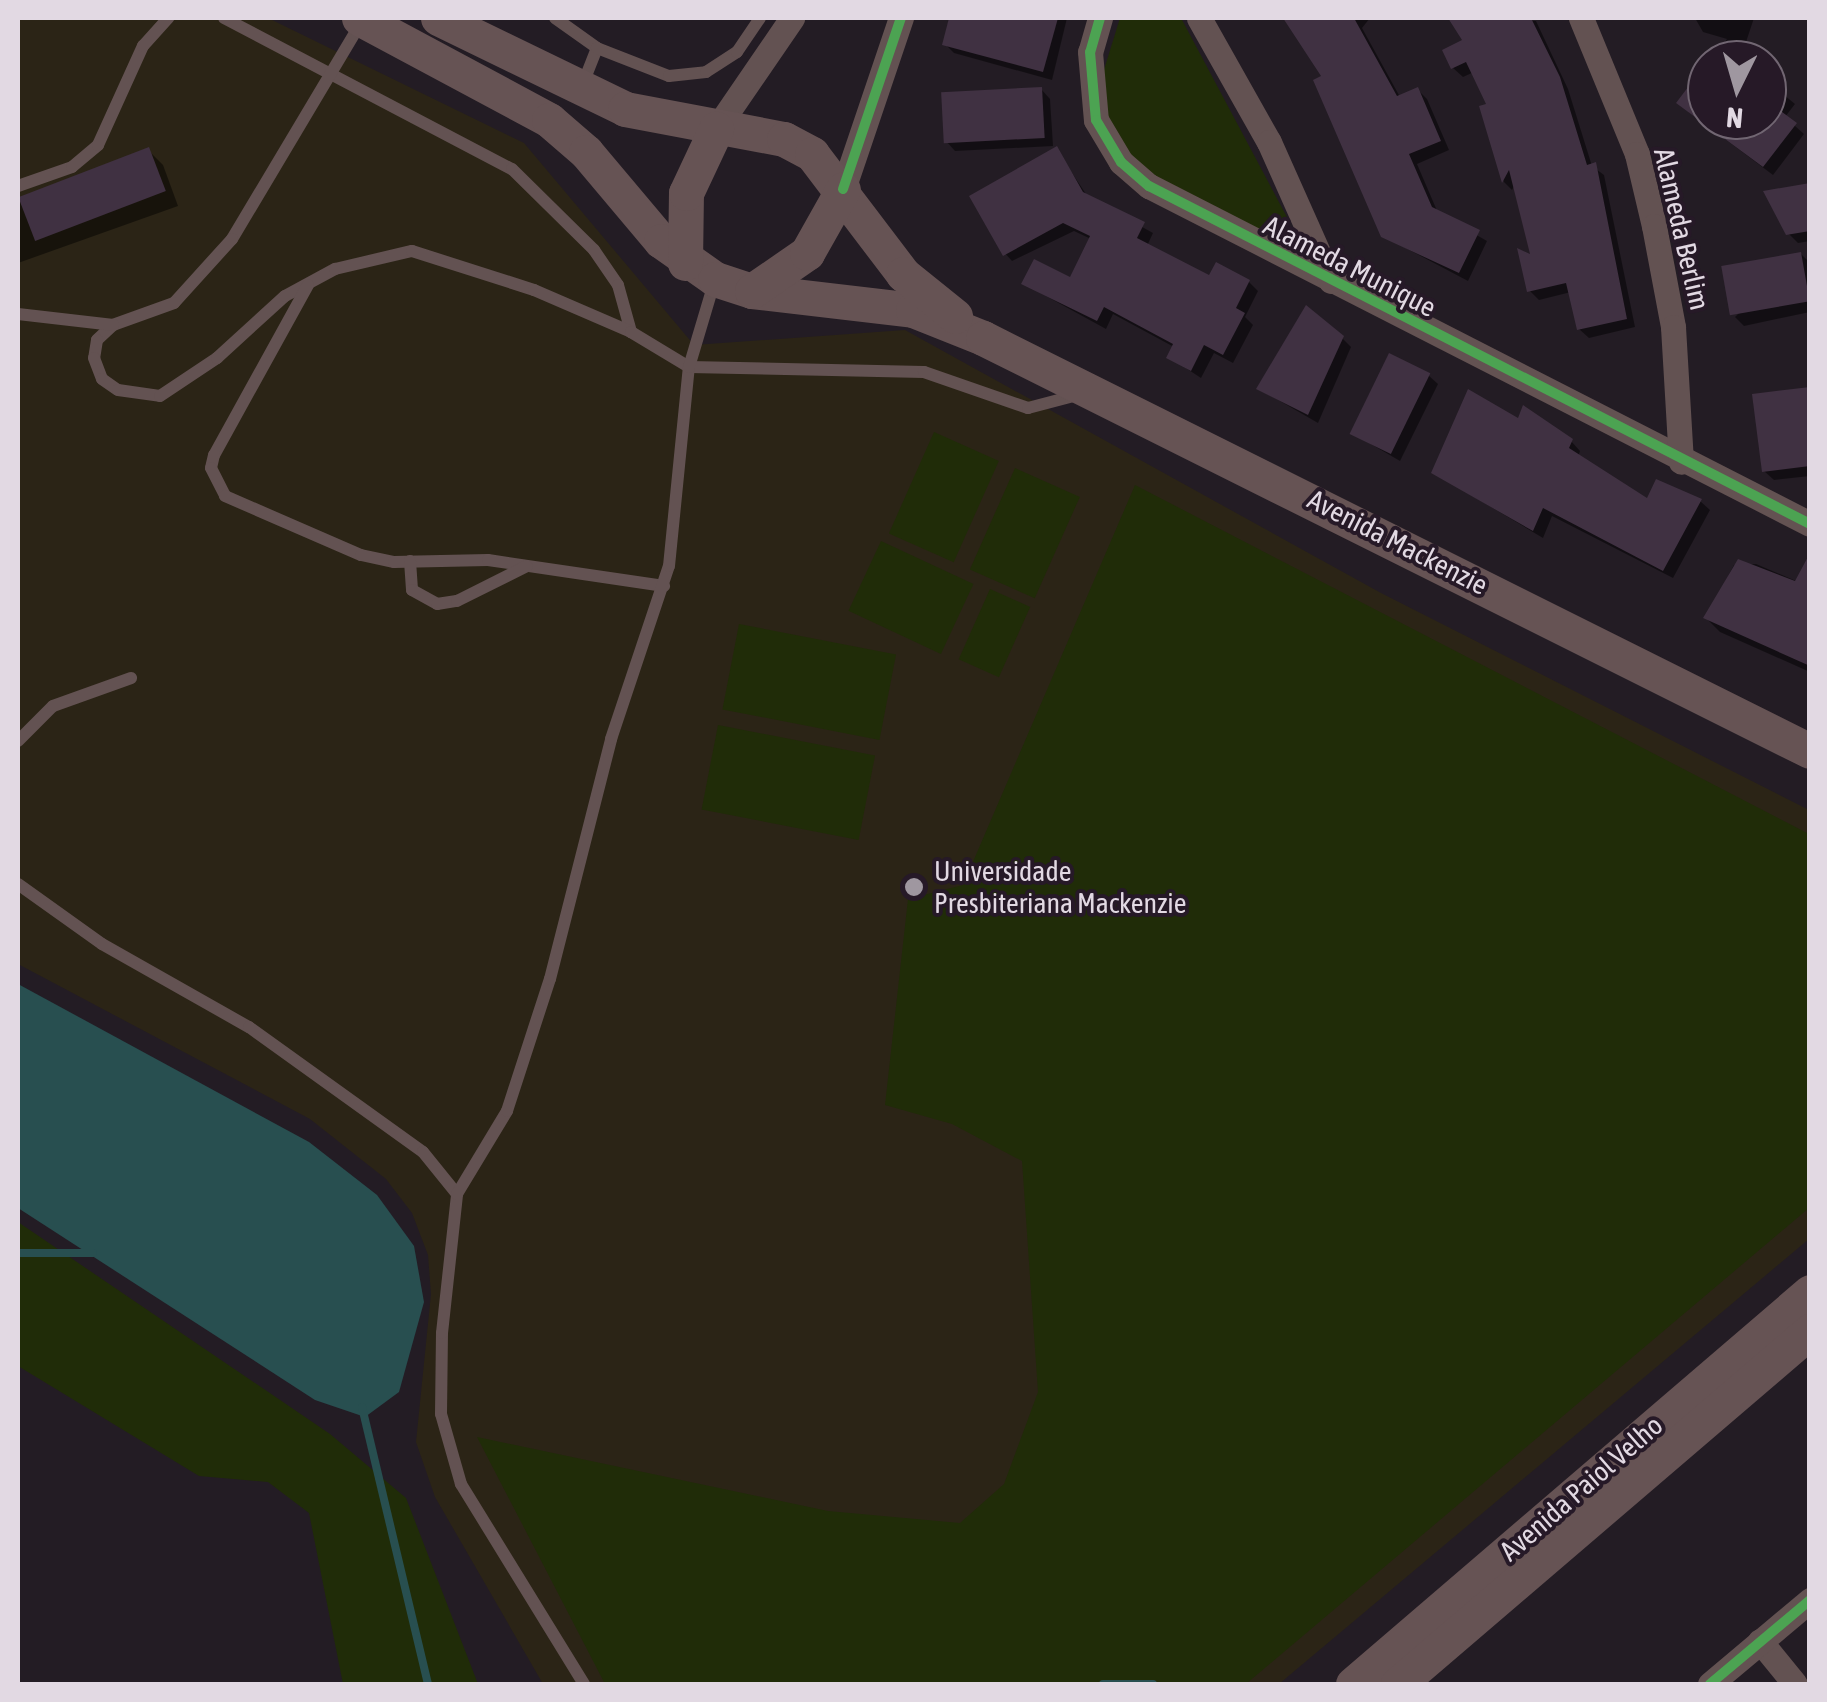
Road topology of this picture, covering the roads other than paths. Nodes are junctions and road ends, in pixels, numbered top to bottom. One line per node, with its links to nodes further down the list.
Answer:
1 (168, 18): 16 (lane)
2 (224, 18): 13 (lane)
3 (361, 18): 13 (lane); 18 (main road, Avenida Mackenzie)
4 (438, 18): 14 (main road, Avenida Mackenzie)
5 (555, 18): 12 (lane)
6 (760, 18): 12 (lane)
7 (792, 18): 15 (street)
8 (901, 18): 17 (street)
9 (1100, 18): 19 (street, Alameda Munique)
10 (1199, 18): 19 (street, Alameda Munique)
11 (1581, 18): 28 (street, Alameda Berlim)
12 (597, 48): 14 (lane)
13 (333, 77): 23 (lane); 24 (lane)
14 (581, 89): 15 (main road, Avenida Mackenzie)
15 (716, 129): 17 (main road, Avenida Mackenzie); 18 (main road)
16 (18, 186)
17 (843, 190): 21 (main road); 25 (main road, Avenida Mackenzie)
18 (700, 271): 21 (main road, Avenida Mackenzie); 26 (lane)
19 (1331, 281): 28 (street, Alameda Munique)
20 (310, 282): 23 (lane); 24 (lane); 30 (lane)
21 (752, 291): 25 (main road, Avenida Mackenzie)
22 (18, 314): 23 (lane)
23 (113, 325)
24 (631, 332): 26 (lane)
25 (984, 338): 27 (main road, Avenida Mackenzie)
26 (690, 367): 27 (lane); 32 (lane)
27 (1092, 390): 35 (main road, Avenida Mackenzie)
28 (1681, 462): 29 (street, Alameda Munique)
29 (1810, 524)
30 (410, 561): 31 (lane); 31 (lane)
31 (528, 566): 32 (lane)
32 (664, 586): 37 (lane)
33 (131, 678): 34 (lane)
34 (18, 741)
35 (1810, 751)
36 (18, 884): 37 (lane)
37 (457, 1194): 42 (lane)
38 (1810, 1292): 43 (main road, Avenida Paiol Velho)
39 (1810, 1331): 44 (main road, Avenida Paiol Velho)
40 (1810, 1600): 41 (street)
41 (1760, 1641): 45 (street); 46 (street)
42 (584, 1684)
43 (1353, 1684)
44 (1398, 1684)
45 (1710, 1684)
46 (1795, 1684)

